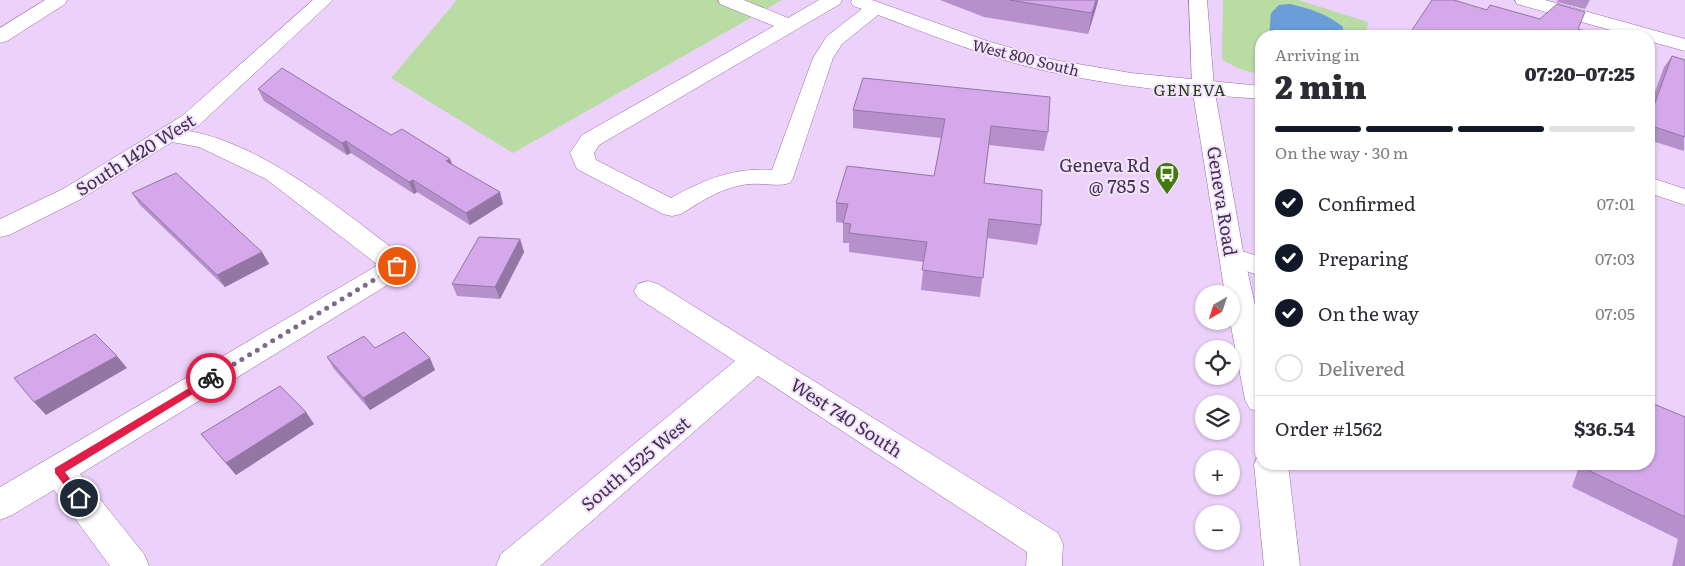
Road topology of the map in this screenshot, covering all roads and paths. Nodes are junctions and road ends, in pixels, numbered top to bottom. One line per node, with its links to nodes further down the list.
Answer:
1 (58, 0): 10 (street)
2 (324, 0): 15 (street, South 1420 West)
3 (727, 0): 8 (street)
4 (833, 0): 8 (street)
5 (1198, 0): 13 (street, Geneva Road)
6 (1524, 0): 9 (street)
7 (866, 4): 8 (street); 13 (street, West 800 South)
8 (789, 25)
9 (1631, 30)
10 (0, 37)
11 (1655, 37): 12 (street)
12 (1685, 45)
13 (1203, 87): 14 (street, West 800 South); 19 (street, Geneva Road)
14 (1255, 92)
15 (170, 134): 18 (street, South 1420 West); 24 (street)
16 (1655, 187): 17 (street)
17 (1685, 197)
18 (0, 229)
19 (1232, 257): 20 (street); 23 (street, Geneva Road)
20 (1255, 265)
21 (648, 290): 22 (street, West 740 South)
22 (757, 360): 27 (street, West 740 South); 29 (street, South 1525 West)
23 (1255, 370)
24 (58, 470): 26 (street); 28 (street)
25 (1271, 470): 30 (street)
26 (0, 505)
27 (1045, 555)
28 (131, 566)
29 (514, 566)
30 (1282, 566)

